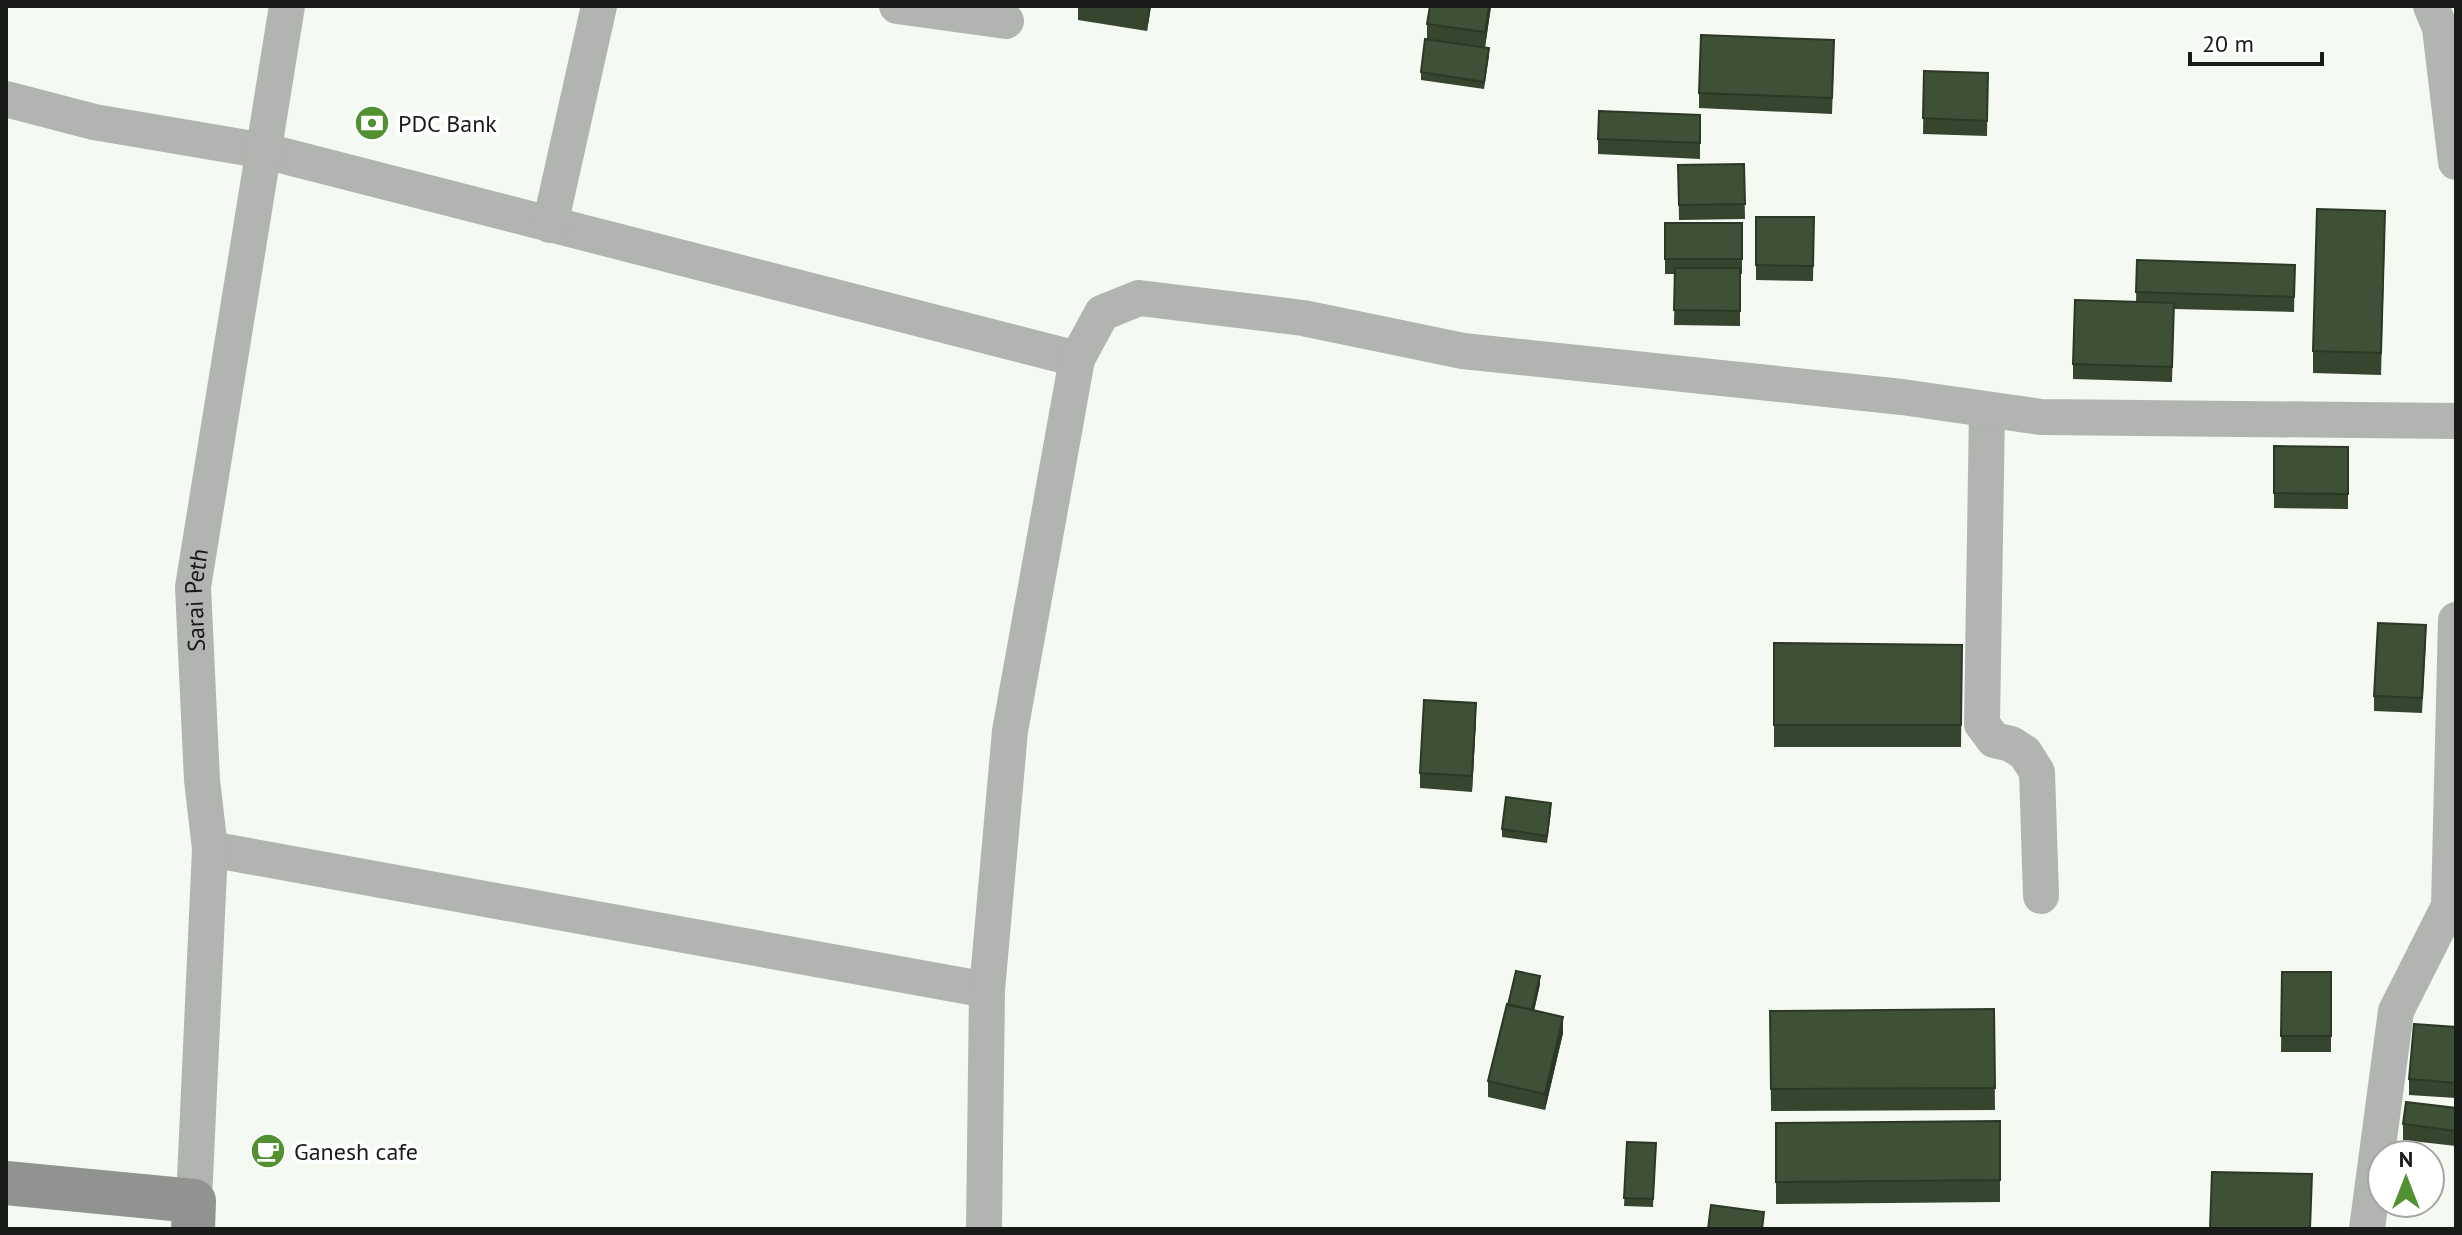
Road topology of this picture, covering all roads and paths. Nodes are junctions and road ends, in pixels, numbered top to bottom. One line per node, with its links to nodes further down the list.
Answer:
1 (287, 6): 7 (street, Sarai Peth)
2 (599, 6): 9 (street)
3 (897, 6): 5 (street)
4 (2431, 6): 8 (street)
5 (1006, 21)
6 (6, 99): 7 (street)
7 (265, 151): 9 (street); 14 (street, Sarai Peth)
8 (2456, 162)
9 (550, 225): 10 (street)
10 (1077, 359): 11 (street); 16 (street)
11 (1987, 410): 12 (street); 15 (street)
12 (2456, 421)
13 (2456, 620): 20 (street)
14 (210, 849): 16 (street); 18 (street, Sarai Peth)
15 (2041, 896)
16 (987, 990): 19 (street)
17 (6, 1183): 18 (street)
18 (194, 1215)
19 (984, 1229)
20 (2367, 1229)

